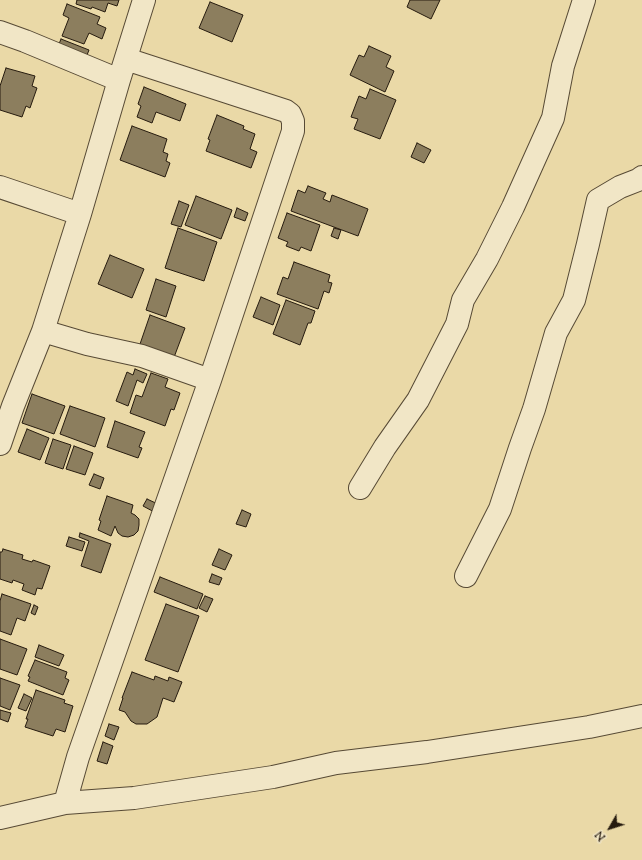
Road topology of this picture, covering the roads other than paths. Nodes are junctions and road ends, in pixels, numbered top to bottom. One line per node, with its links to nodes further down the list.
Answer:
1 (144, 0): 4 (street)
2 (584, 0): 13 (street)
3 (0, 32): 5 (street)
4 (126, 59): 5 (street); 10 (street)
5 (119, 80): 8 (street)
6 (642, 177): 14 (street)
7 (0, 187): 8 (street)
8 (80, 214): 9 (street)
9 (43, 331): 10 (street); 11 (street)
10 (210, 380): 16 (street)
11 (7, 403): 12 (street)
12 (0, 444)
13 (360, 488)
14 (466, 576)
15 (642, 716): 16 (street)
16 (65, 803): 17 (street)
17 (0, 818)

